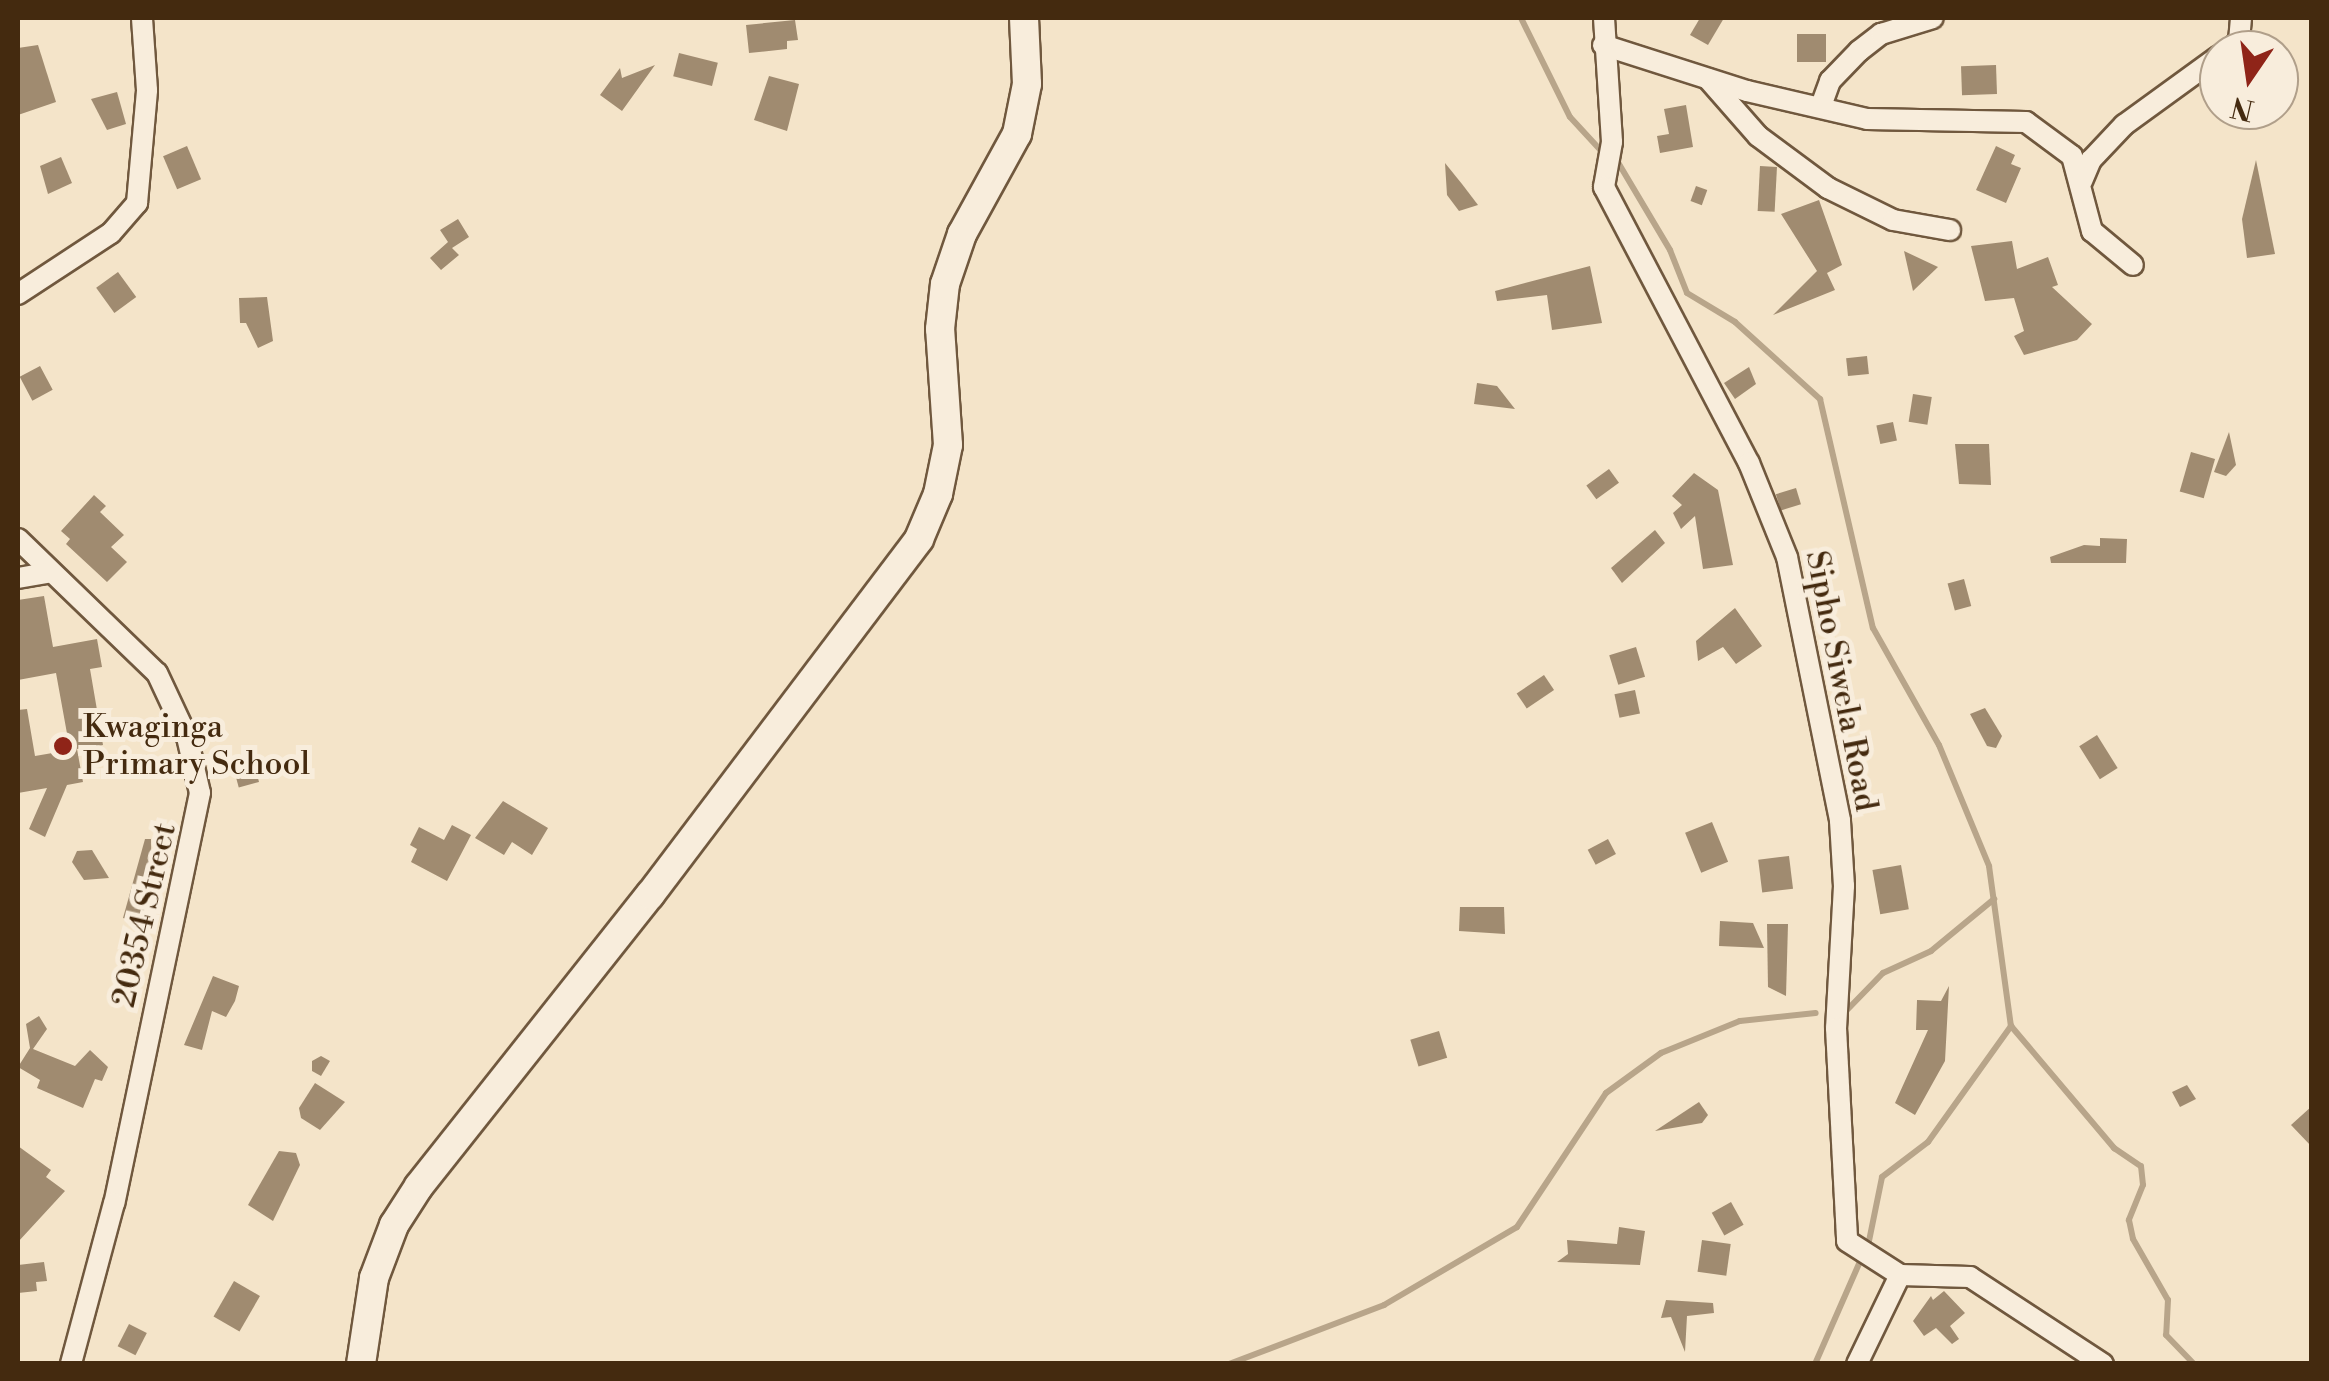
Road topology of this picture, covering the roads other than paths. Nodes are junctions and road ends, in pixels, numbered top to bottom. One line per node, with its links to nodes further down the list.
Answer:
1 (142, 18): 12 (street)
2 (1024, 18): 18 (street)
3 (1604, 18): 5 (street, Sipho Siwela Road)
4 (1933, 18): 8 (street)
5 (1603, 45): 7 (street); 16 (street, Sipho Siwela Road)
6 (2199, 69): 9 (street)
7 (1708, 79): 8 (street); 10 (street)
8 (1821, 106): 9 (street)
9 (2082, 181): 11 (street)
10 (1950, 230)
11 (2133, 266)
12 (18, 294)
13 (18, 539): 14 (street, 20354 Street)
14 (51, 572): 15 (street); 17 (street, 20354 Street)
15 (18, 578)
16 (1900, 1275): 19 (street); 20 (street)
17 (71, 1364)
18 (361, 1364)
19 (1857, 1364)
20 (2103, 1364)

